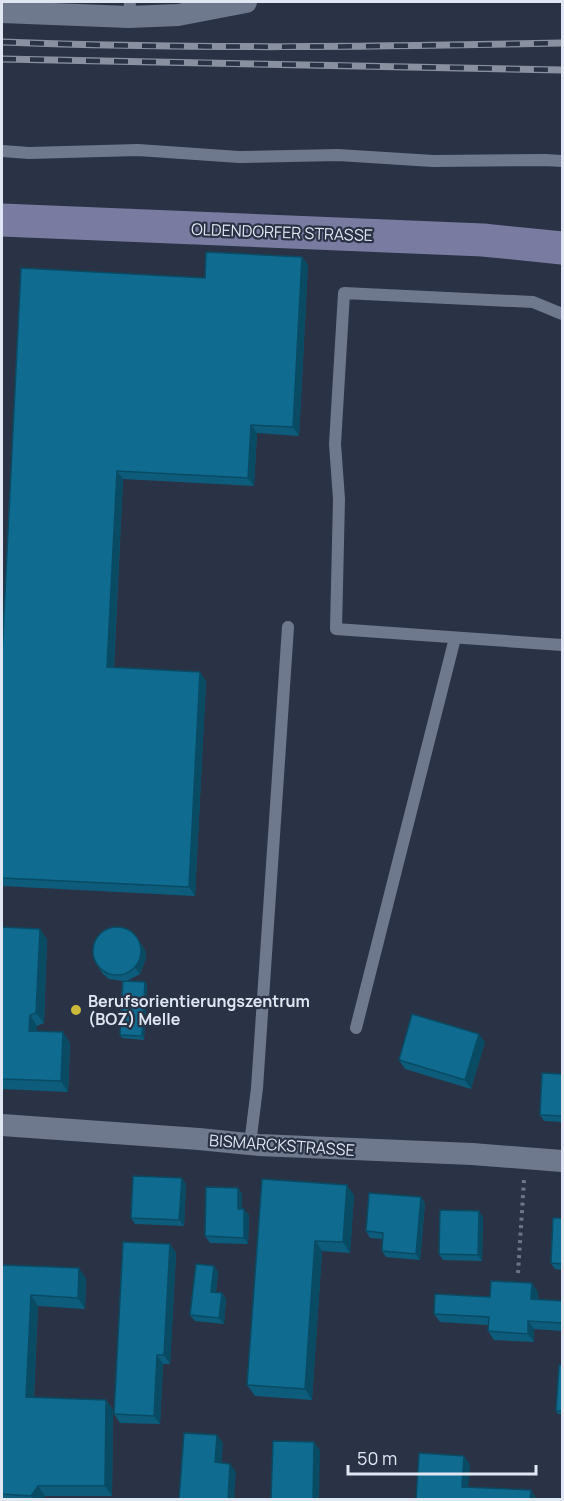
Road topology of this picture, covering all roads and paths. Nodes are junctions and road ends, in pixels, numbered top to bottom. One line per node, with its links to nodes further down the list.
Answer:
1 (246, 2): 2 (street)
2 (129, 9): 3 (street)
3 (2, 12)
4 (2, 151): 5 (lane)
5 (562, 161)
6 (2, 220): 7 (main road, OLDENDORFER STRASSE)
7 (562, 248)
8 (562, 315): 10 (lane)
9 (288, 627): 14 (lane)
10 (454, 638): 11 (lane); 12 (lane)
11 (562, 645)
12 (356, 1028)
13 (2, 1125): 14 (street, BISMARCKSTRASSE)
14 (250, 1144): 15 (street, BISMARCKSTRASSE)
15 (525, 1158): 16 (street, BISMARCKSTRASSE); 17 (path)
16 (562, 1161)
17 (518, 1274)

